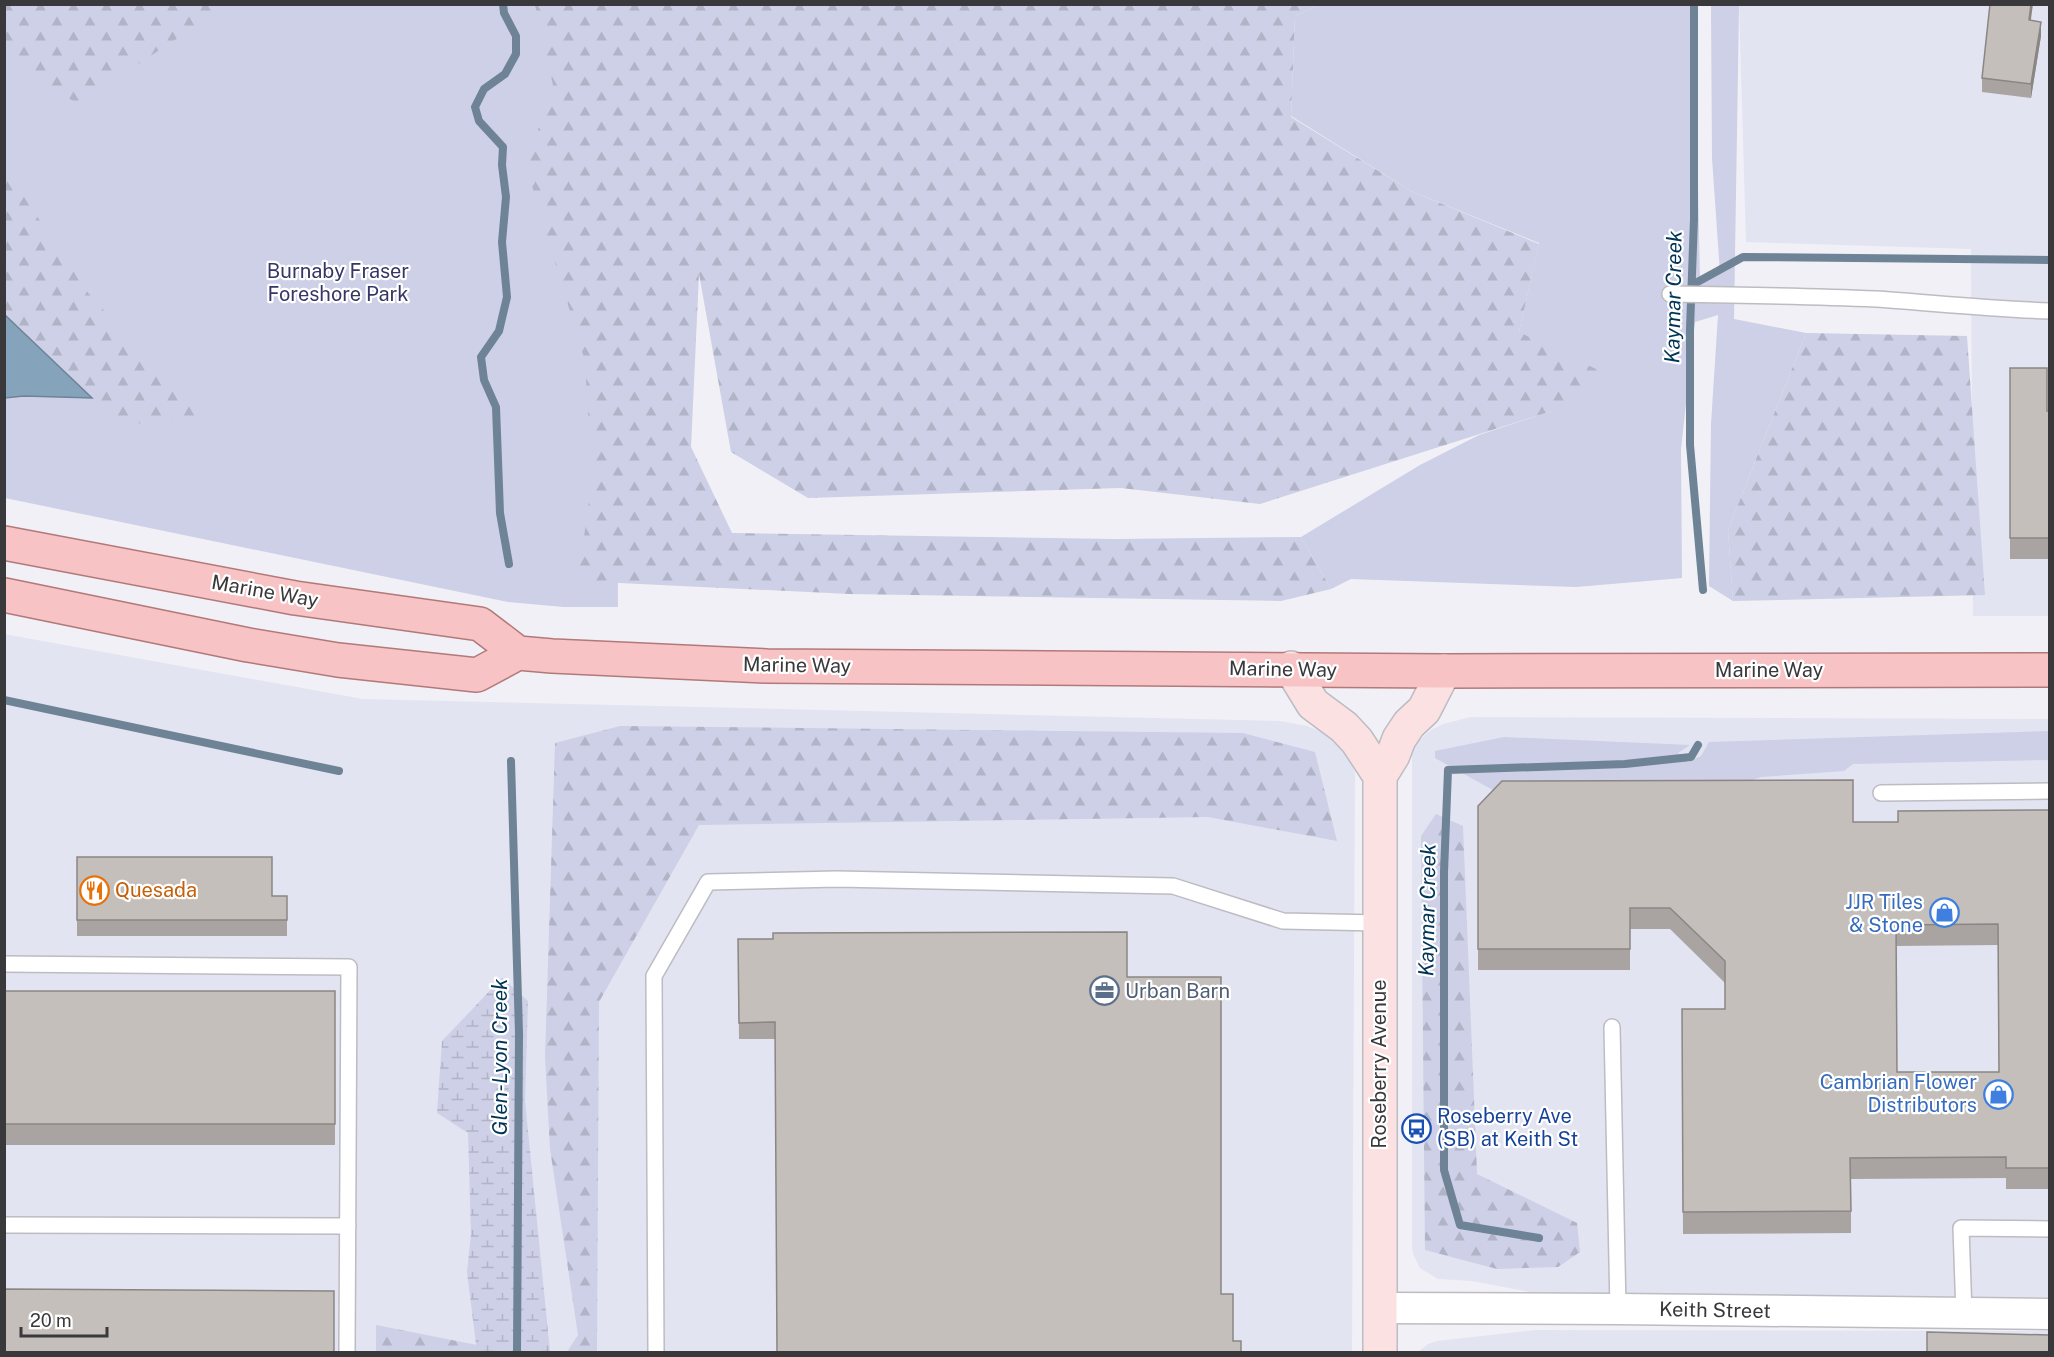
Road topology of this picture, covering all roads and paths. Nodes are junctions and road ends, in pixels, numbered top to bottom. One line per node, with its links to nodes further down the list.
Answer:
1 (1670, 294): 2 (lane)
2 (2049, 311)
3 (4, 543): 5 (main road, Marine Way)
4 (4, 595): 5 (main road)
5 (518, 653): 6 (main road, Marine Way)
6 (1291, 668): 8 (main road, Marine Way); 9 (street)
7 (2049, 670): 8 (main road, Marine Way)
8 (1444, 671): 9 (street, Roseberry Avenue)
9 (1380, 776): 12 (street, Roseberry Avenue)
10 (2049, 791): 11 (lane)
11 (1881, 793)
12 (1379, 923): 18 (street, Roseberry Avenue); 23 (lane)
13 (4, 964): 16 (lane)
14 (1612, 1027): 19 (lane)
15 (4, 1226): 16 (lane)
16 (348, 1226): 22 (lane)
17 (2049, 1229): 20 (lane)
18 (1380, 1308): 19 (street, Keith Street); 24 (street, Roseberry Avenue)
19 (1618, 1309): 20 (street, Keith Street)
20 (1964, 1314): 21 (street, Keith Street)
21 (2049, 1314)
22 (347, 1353)
23 (656, 1353)
24 (1380, 1353)

